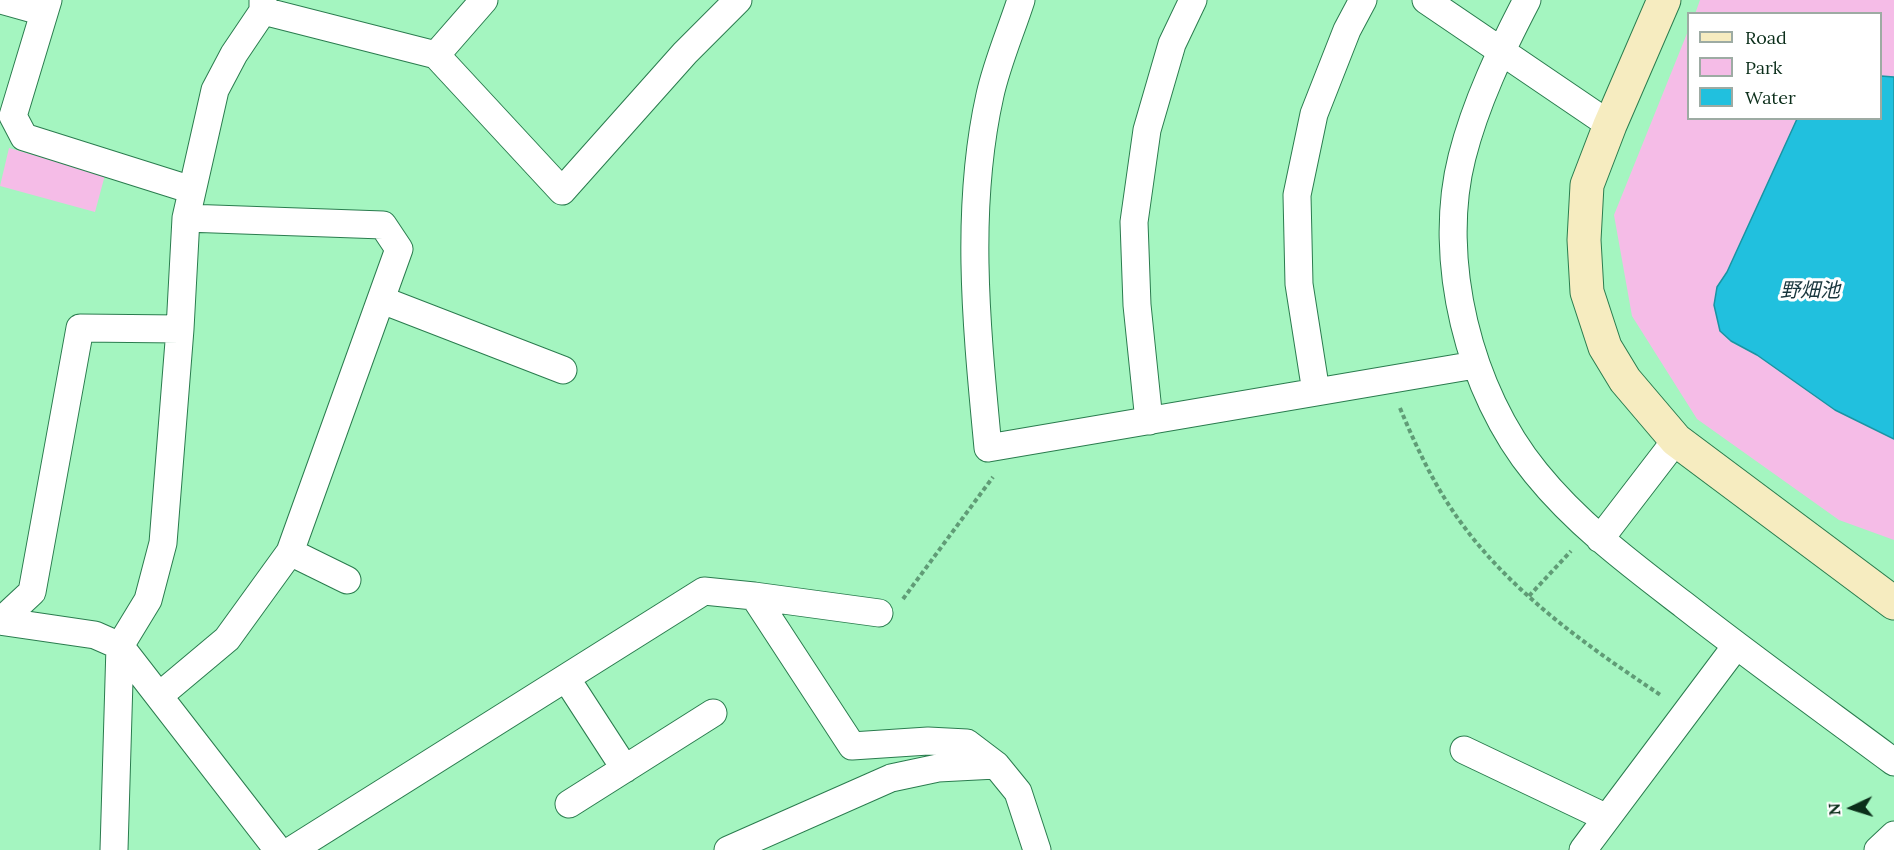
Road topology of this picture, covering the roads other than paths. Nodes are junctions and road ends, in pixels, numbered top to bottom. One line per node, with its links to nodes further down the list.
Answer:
1 (1, 0): 11 (street)
2 (484, 0): 13 (street)
3 (738, 0): 13 (street)
4 (1021, 0): 22 (street)
5 (1193, 0): 22 (street)
6 (1363, 0): 21 (street)
7 (1426, 0): 12 (street)
8 (1527, 0): 12 (street)
9 (1664, 0): 14 (street)
10 (263, 5): 13 (street); 15 (street)
11 (46, 6): 15 (street)
12 (1501, 51): 14 (street); 19 (street)
13 (436, 55)
14 (1610, 125): 23 (street)
15 (192, 190): 16 (street)
16 (186, 218): 17 (street); 18 (street)
17 (382, 300): 20 (street); 25 (street)
18 (180, 329): 30 (street); 31 (street)
19 (1475, 365): 21 (street); 24 (street)
20 (563, 370)
21 (1316, 392): 22 (street)
22 (1149, 421)
23 (1676, 440): 24 (street); 28 (street)
24 (1595, 534): 32 (street)
25 (290, 552): 26 (street); 34 (street)
26 (347, 580)
27 (754, 596): 29 (street); 33 (street); 38 (street)
28 (1894, 603)
29 (879, 613)
30 (1, 621): 31 (street)
31 (120, 646): 34 (street); 45 (street)
32 (1736, 646): 37 (street); 41 (street)
33 (566, 678): 39 (street); 43 (street)
34 (159, 696): 43 (street)
35 (713, 713): 39 (street)
36 (1464, 750): 41 (street)
37 (1894, 762)
38 (996, 765): 44 (street); 46 (street)
39 (625, 769): 40 (street)
40 (569, 804)
41 (1607, 818): 47 (street)
42 (1894, 835): 48 (street)
43 (276, 848)
44 (738, 848)
45 (114, 850)
46 (1037, 850)
47 (1583, 850)
48 (1878, 850)

